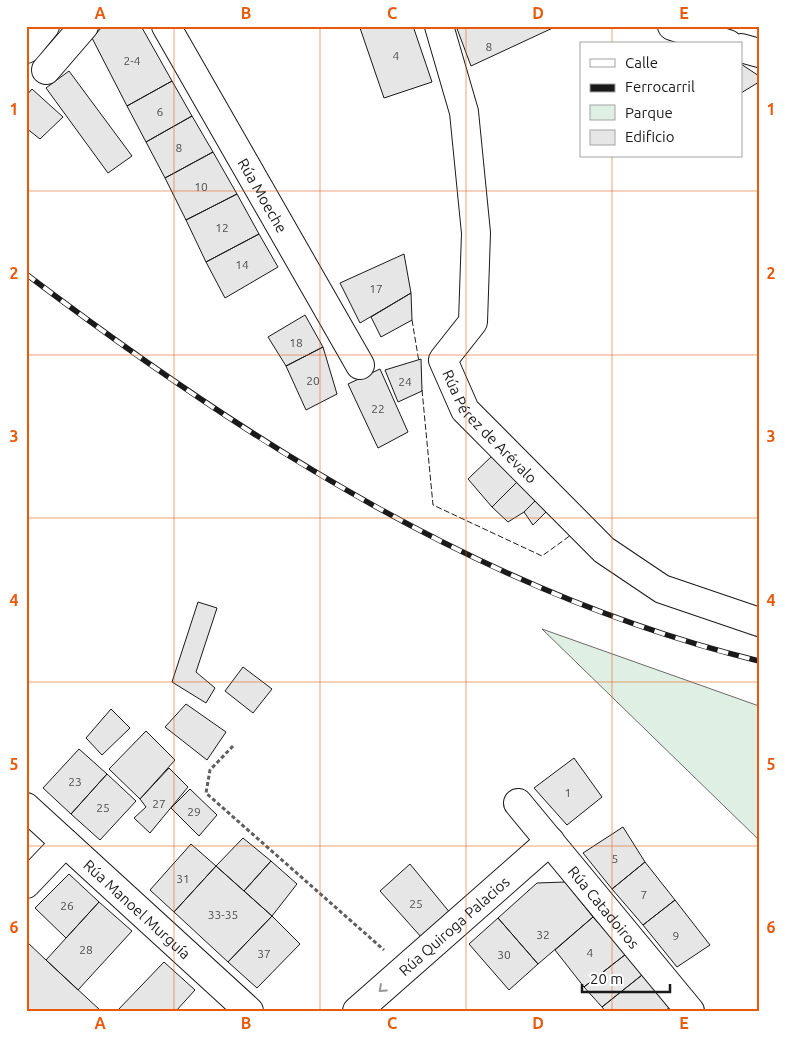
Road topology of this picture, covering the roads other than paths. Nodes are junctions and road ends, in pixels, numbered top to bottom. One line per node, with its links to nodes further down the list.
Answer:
1 (45, 26): 8 (street)
2 (84, 26): 10 (street)
3 (166, 26): 11 (street, Rúa Moeche)
4 (439, 26): 12 (street, Rúa Pérez de Arévalo)
5 (672, 26): 6 (street)
6 (722, 42)
7 (742, 48): 9 (street)
8 (26, 49)
9 (759, 53)
10 (46, 70)
11 (360, 365)
12 (759, 622)
13 (518, 803): 15 (street, Rúa Catadoiros)
14 (26, 808): 16 (street, Rúa Manoel Murguía)
15 (550, 841): 19 (street, Rúa Quiroga Palacios, one-way to 19); 20 (street, Rúa Catadoiros)
16 (65, 843): 17 (street); 18 (street, Rúa Manoel Murguía)
17 (26, 884)
18 (249, 1011)
19 (357, 1011)
20 (690, 1011)

